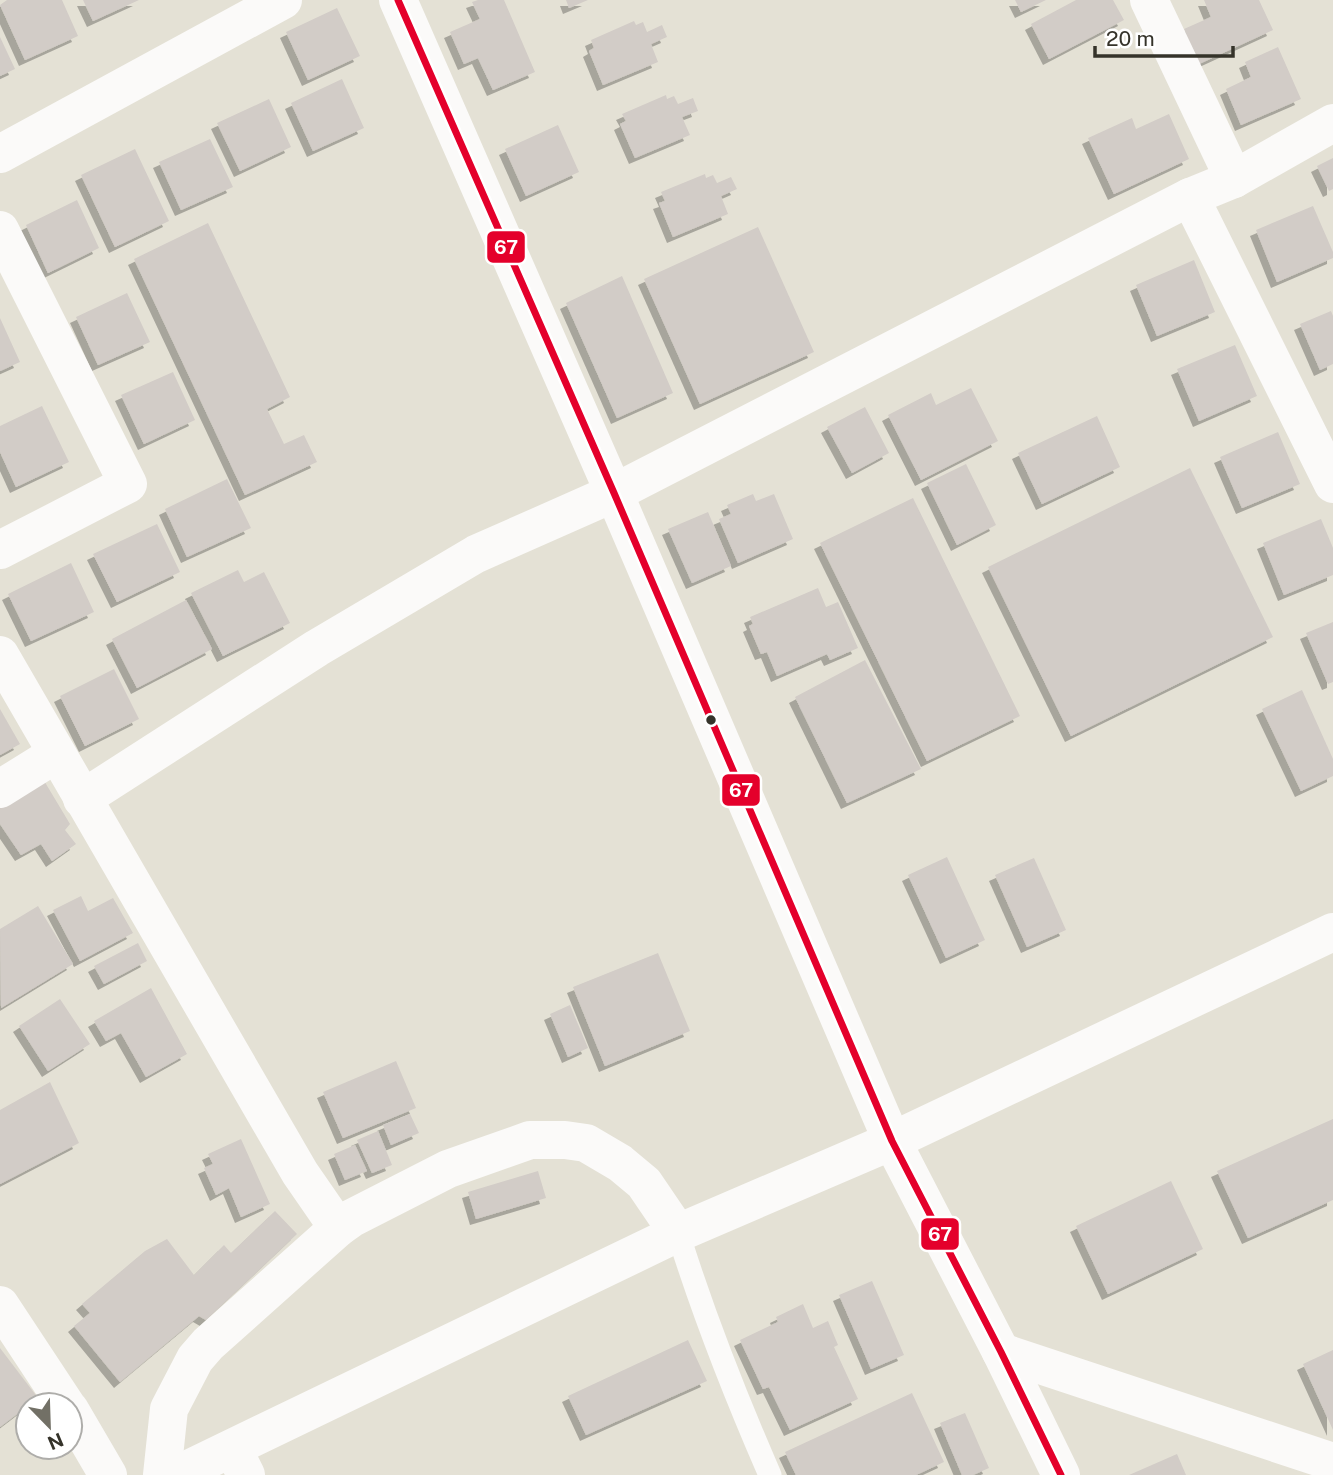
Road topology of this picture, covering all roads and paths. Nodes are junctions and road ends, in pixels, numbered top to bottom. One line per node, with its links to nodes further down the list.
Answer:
1 (283, 0): 5 (street)
2 (398, 0): 10 (street)
3 (1149, 0): 6 (street)
4 (1333, 123): 6 (street)
5 (0, 154)
6 (1234, 179): 7 (street)
7 (1190, 197): 9 (street); 10 (street)
8 (0, 230): 11 (street)
9 (1333, 484)
10 (614, 493): 15 (street); 17 (street)
11 (0, 550)
12 (0, 655): 13 (street)
13 (56, 754): 14 (street); 15 (street)
14 (0, 789)
15 (82, 799): 18 (street)
16 (1333, 932): 17 (street)
17 (892, 1141): 19 (street); 21 (street)
18 (338, 1228): 19 (street); 28 (street)
19 (678, 1233): 24 (street); 30 (lane)
20 (0, 1305): 22 (street)
21 (1001, 1352): 25 (street); 26 (street)
22 (57, 1391)
23 (84, 1434): 27 (street)
24 (239, 1462): 29 (street)
25 (1333, 1462)
26 (1053, 1473)
27 (108, 1475)
28 (162, 1475)
29 (176, 1475)
30 (770, 1475)

